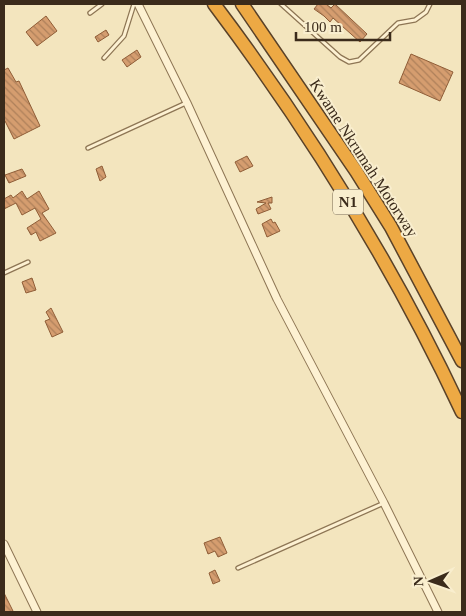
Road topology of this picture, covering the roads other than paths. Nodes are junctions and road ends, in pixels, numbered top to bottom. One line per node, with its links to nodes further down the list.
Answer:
1 (102, 4): 7 (lane)
2 (136, 4): 8 (lane); 9 (street)
3 (214, 4): 14 (highway, N1)
4 (242, 4): 13 (highway, Kwame Nkrumah Motorway / N1)
5 (281, 4): 6 (lane)
6 (430, 4)
7 (90, 13)
8 (104, 58)
9 (187, 103): 10 (lane); 15 (street)
10 (88, 148)
11 (28, 262): 12 (lane)
12 (4, 273)
13 (462, 362)
14 (462, 412)
15 (384, 503): 17 (lane); 19 (street)
16 (4, 544): 18 (street)
17 (238, 568)
18 (37, 612)
19 (438, 612)

